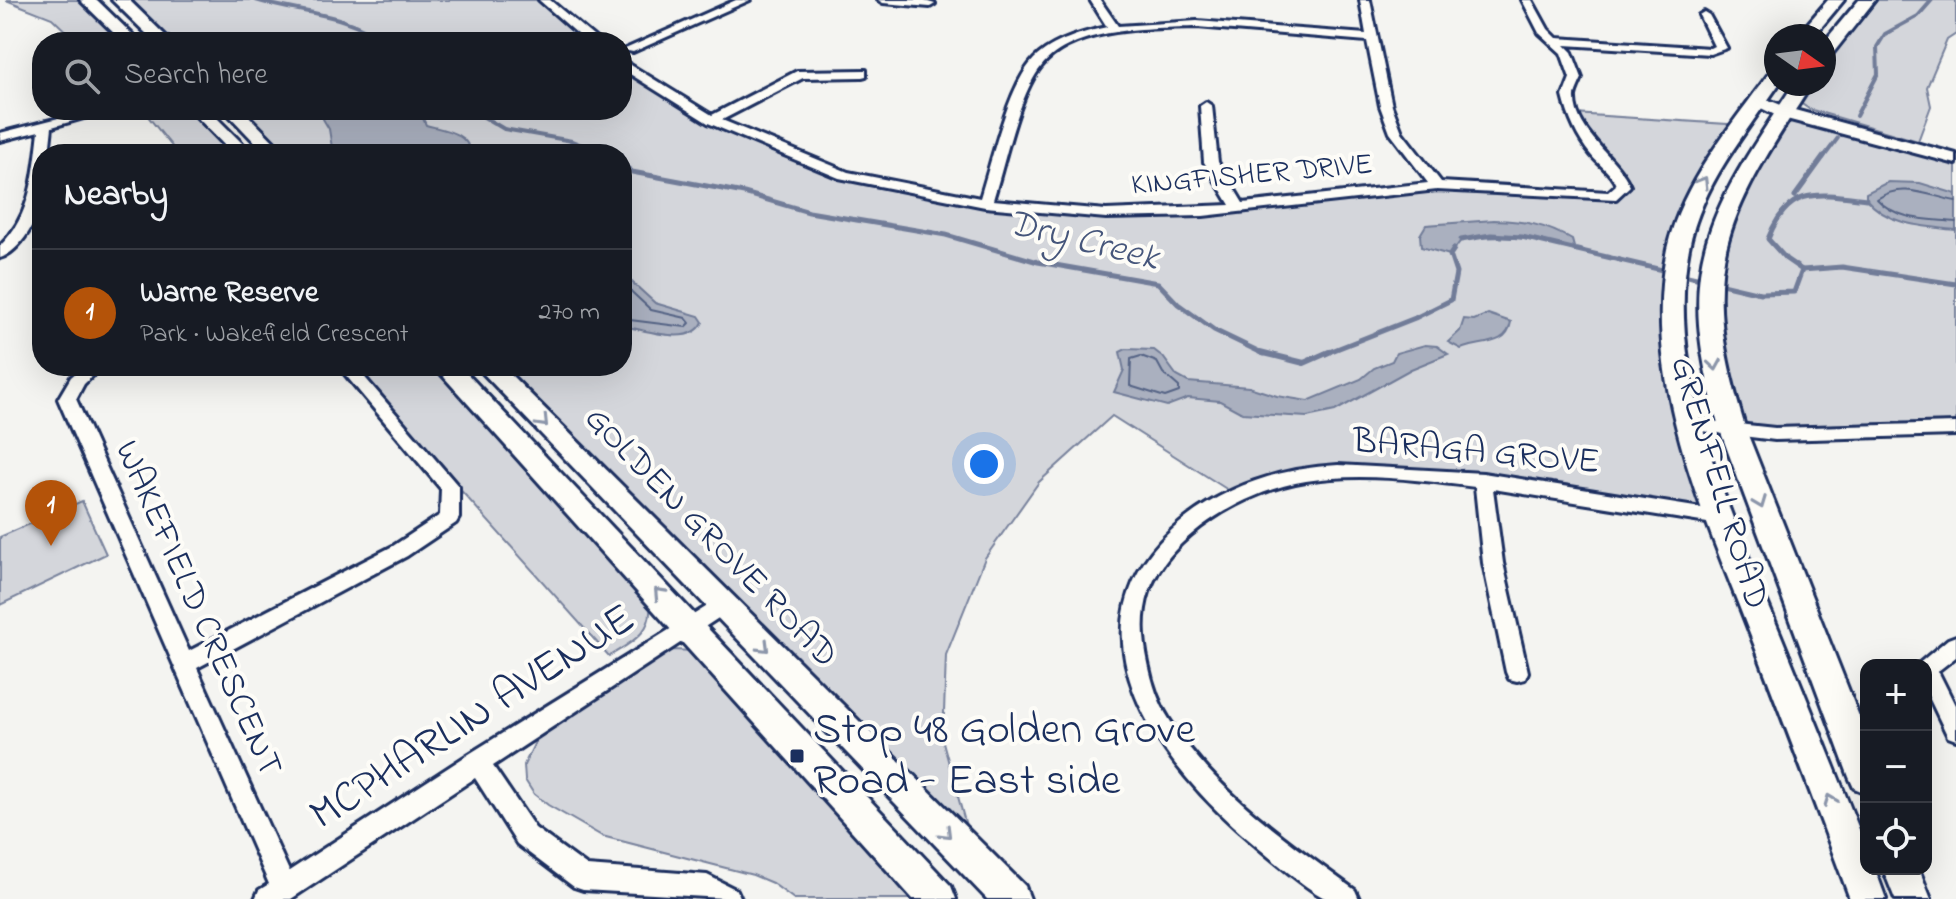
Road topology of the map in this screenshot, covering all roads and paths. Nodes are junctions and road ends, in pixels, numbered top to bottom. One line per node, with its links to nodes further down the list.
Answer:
1 (88, 0): 15 (main road)
2 (120, 0): 16 (main road)
3 (544, 0): 17 (street)
4 (745, 0): 21 (street)
5 (883, 0): 11 (street)
6 (1095, 0): 14 (street)
7 (1365, 0): 18 (street)
8 (1527, 0): 20 (street)
9 (1836, 0): 13 (main road)
10 (1867, 0): 19 (main road)
11 (930, 4)
12 (1704, 15): 20 (street)
13 (1815, 24)
14 (1113, 27): 18 (street); 40 (street)
15 (122, 32)
16 (154, 32)
17 (582, 32)
18 (1371, 38): 39 (street)
19 (1836, 38)
20 (1555, 41): 39 (street, KINGFISHER DRIVE)
21 (632, 52)
22 (632, 62): 32 (street, KINGFISHER DRIVE)
23 (862, 73): 32 (street)
24 (1764, 94): 26 (main road, GRENFELL ROAD)
25 (1795, 96): 28 (main road, GRENFELL ROAD)
26 (1759, 101): 28 (street); 48 (main road, GRENFELL ROAD, one-way to 26)
27 (1206, 106): 41 (street)
28 (1787, 109): 38 (street); 50 (main road, GRENFELL ROAD, one-way to 50)
29 (68, 120): 33 (street)
30 (209, 120): 36 (main road)
31 (243, 120): 37 (main road)
32 (712, 120): 40 (street, KINGFISHER DRIVE)
33 (46, 126): 34 (street); 35 (street)
34 (0, 137)
35 (44, 144)
36 (234, 144)
37 (267, 144)
38 (1956, 159)
39 (1437, 186): 41 (street, KINGFISHER DRIVE)
40 (985, 203): 41 (street, KINGFISHER DRIVE)
41 (1239, 208)
42 (32, 214): 43 (street)
43 (0, 254)
44 (83, 376): 56 (street, WAKEFIELD CRESCENT)
45 (355, 376): 56 (street)
46 (455, 376): 54 (main road, GOLDEN GROVE ROAD, one-way to 46)
47 (498, 376): 53 (main road, GOLDEN GROVE ROAD, one-way to 53)
48 (1691, 425): 50 (street); 52 (main road, GRENFELL ROAD)
49 (1956, 429): 50 (street)
50 (1733, 430): 60 (main road, GRENFELL ROAD, one-way to 60)
51 (1483, 480): 52 (street, BARAGA GROVE); 57 (street); 66 (street, BARAGA GROVE)
52 (1720, 518): 67 (main road, GRENFELL ROAD, one-way to 52)
53 (722, 605): 54 (street, MCPHARLIN AVENUE); 65 (main road, GOLDEN GROVE ROAD, one-way to 65)
54 (690, 627): 59 (street, MCPHARLIN AVENUE); 64 (main road, GOLDEN GROVE ROAD)
55 (1951, 647): 58 (street)
56 (184, 664): 62 (street, WAKEFIELD CRESCENT)
57 (1517, 672)
58 (1956, 730)
59 (477, 761): 62 (street, MCPHARLIN AVENUE); 63 (street)
60 (1860, 761)
61 (1903, 875): 68 (main road)
62 (275, 893)
63 (728, 899)
64 (938, 899)
65 (1012, 899)
66 (1346, 899)
67 (1868, 899)
68 (1913, 899)

